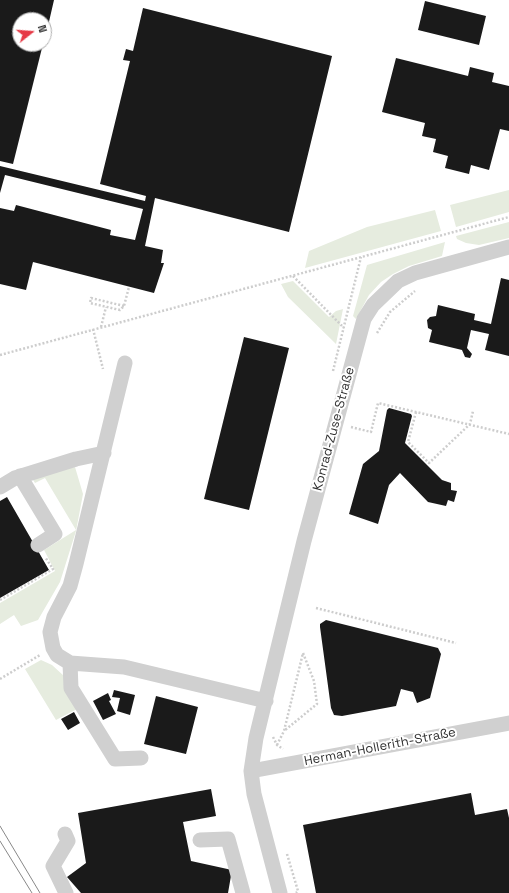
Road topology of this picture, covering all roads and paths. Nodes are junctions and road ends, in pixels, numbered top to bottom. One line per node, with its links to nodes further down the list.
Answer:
1 (509, 217): 3 (path)
2 (509, 247): 13 (street, Konrad-Zuse-Straße)
3 (361, 257): 4 (path); 10 (path)
4 (292, 276): 9 (path); 10 (path)
5 (129, 287): 8 (path)
6 (419, 289): 12 (path)
7 (106, 306): 8 (path); 8 (path); 9 (path)
8 (124, 306)
9 (101, 327): 11 (path)
10 (343, 327): 13 (path)
11 (92, 330): 14 (path); 16 (path)
12 (375, 337)
13 (358, 338): 34 (street, Konrad-Zuse-Straße)
14 (0, 355)
15 (125, 363): 24 (street)
16 (104, 369)
17 (473, 411): 20 (path)
18 (416, 412): 20 (path); 20 (path); 21 (path)
19 (353, 420): 21 (path)
20 (470, 424): 23 (path)
21 (351, 427): 22 (path)
22 (349, 434)
23 (509, 434)
24 (104, 453): 25 (street); 31 (street)
25 (20, 476): 26 (street); 27 (street)
26 (0, 486)
27 (38, 545): 28 (path)
28 (0, 600)
29 (316, 608): 30 (path)
30 (456, 643)
31 (53, 648): 32 (street); 33 (path)
32 (70, 663): 34 (street); 42 (street)
33 (0, 679)
34 (267, 696): 39 (street, Konrad-Zuse-Straße)
35 (509, 723): 43 (street, Herman-Hollerith-Straße)
36 (273, 729): 38 (path)
37 (284, 731): 37 (path); 40 (path)
38 (272, 736): 39 (path); 40 (path)
39 (256, 738): 43 (street, Konrad-Zuse-Straße)
40 (277, 746): 41 (path)
41 (286, 751)
42 (140, 758)
43 (251, 771): 48 (street, Konrad-Zuse-Straße)
44 (65, 834): 46 (street)
45 (200, 840): 47 (street)
46 (66, 893)
47 (243, 893)
48 (280, 893)

